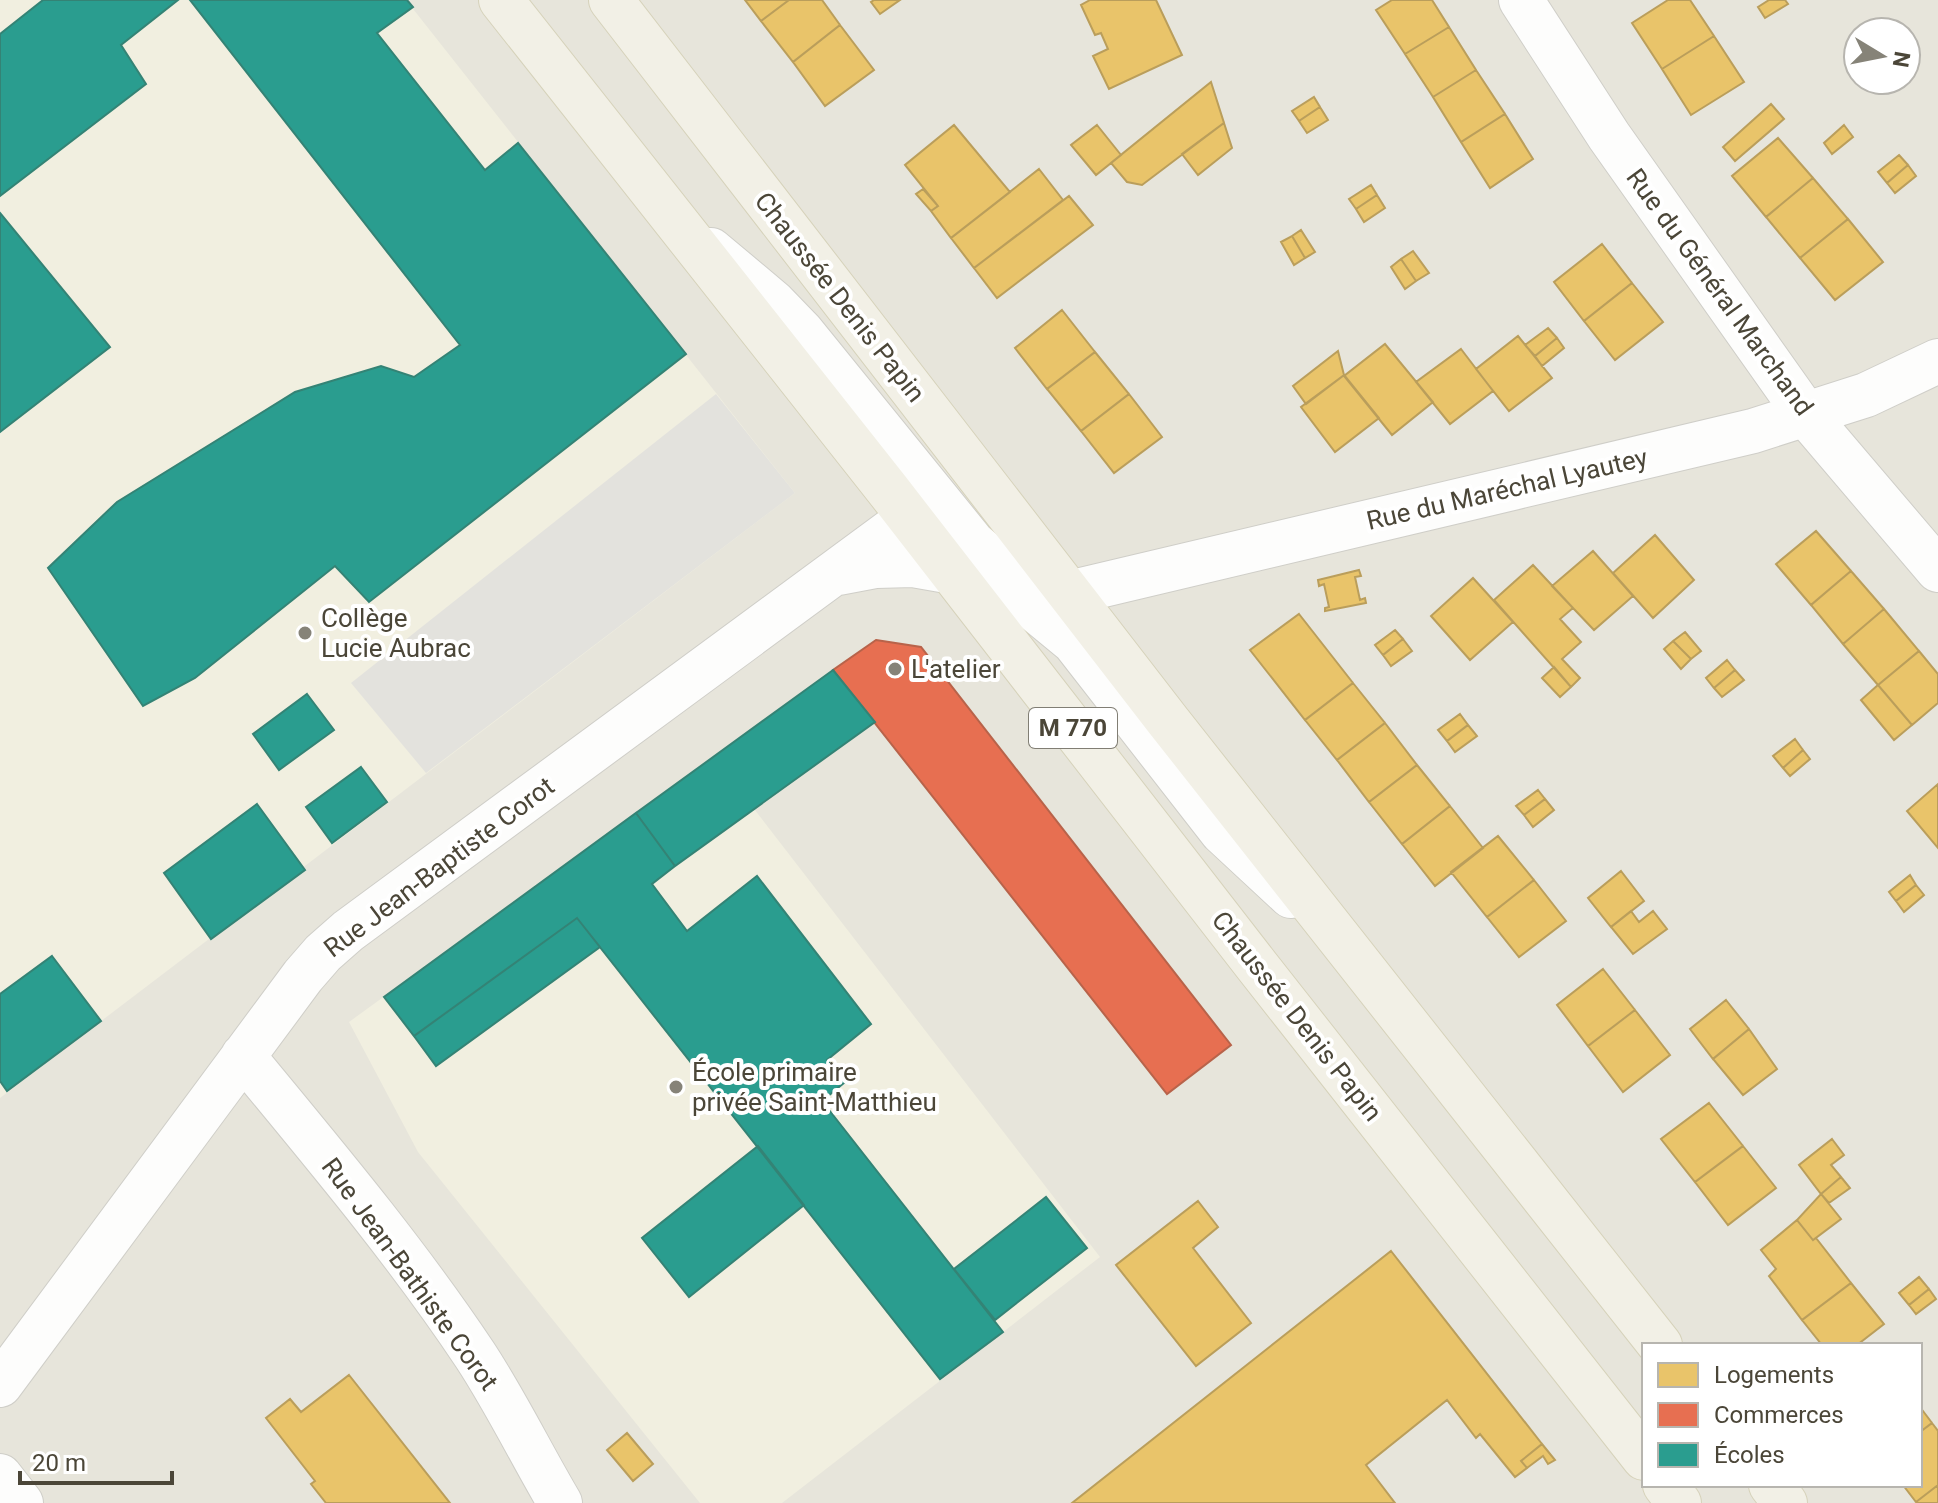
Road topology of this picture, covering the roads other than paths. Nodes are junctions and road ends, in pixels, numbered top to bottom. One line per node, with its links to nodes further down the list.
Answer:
1 (501, 0): 4 (main road, Chaussée Denis Papin / M 770)
2 (611, 0): 11 (main road, Chaussée Denis Papin / M 770)
3 (1521, 0): 6 (street, Rue du Général Marchand)
4 (672, 217): 7 (main road, Chaussée Denis Papin / M 770); 11 (street, Chaussée Denis Papin)
5 (1938, 361): 6 (street, Rue du Maréchal Lyautey)
6 (1807, 416): 8 (street, Rue du Général Marchand); 11 (street, Rue du Maréchal Lyautey)
7 (910, 517): 9 (main road, Chaussée Denis Papin / M 770); 10 (street, Rue Jean-Baptiste Corot)
8 (1938, 570)
9 (953, 572): 10 (street, Chaussée Denis Papin); 12 (street, Chaussée Denis Papin); 16 (main road, Chaussée Denis Papin / M 770)
10 (832, 575): 13 (street, Rue Jean-Baptiste Corot)
11 (1069, 593): 12 (main road, Chaussée Denis Papin / M 770)
12 (1334, 930): 14 (main road, Chaussée Denis Papin / M 770)
13 (243, 1056): 15 (street, Rue Jean-Baptiste Corot); 21 (street, Rue Jean-Bathiste Corot)
14 (1658, 1343)
15 (0, 1385)
16 (1642, 1455)
17 (0, 1476): 20 (street)
18 (1667, 1487): 22 (main road)
19 (1773, 1487): 23 (main road)
20 (21, 1503)
21 (560, 1503)
22 (1679, 1503)
23 (1785, 1503)

